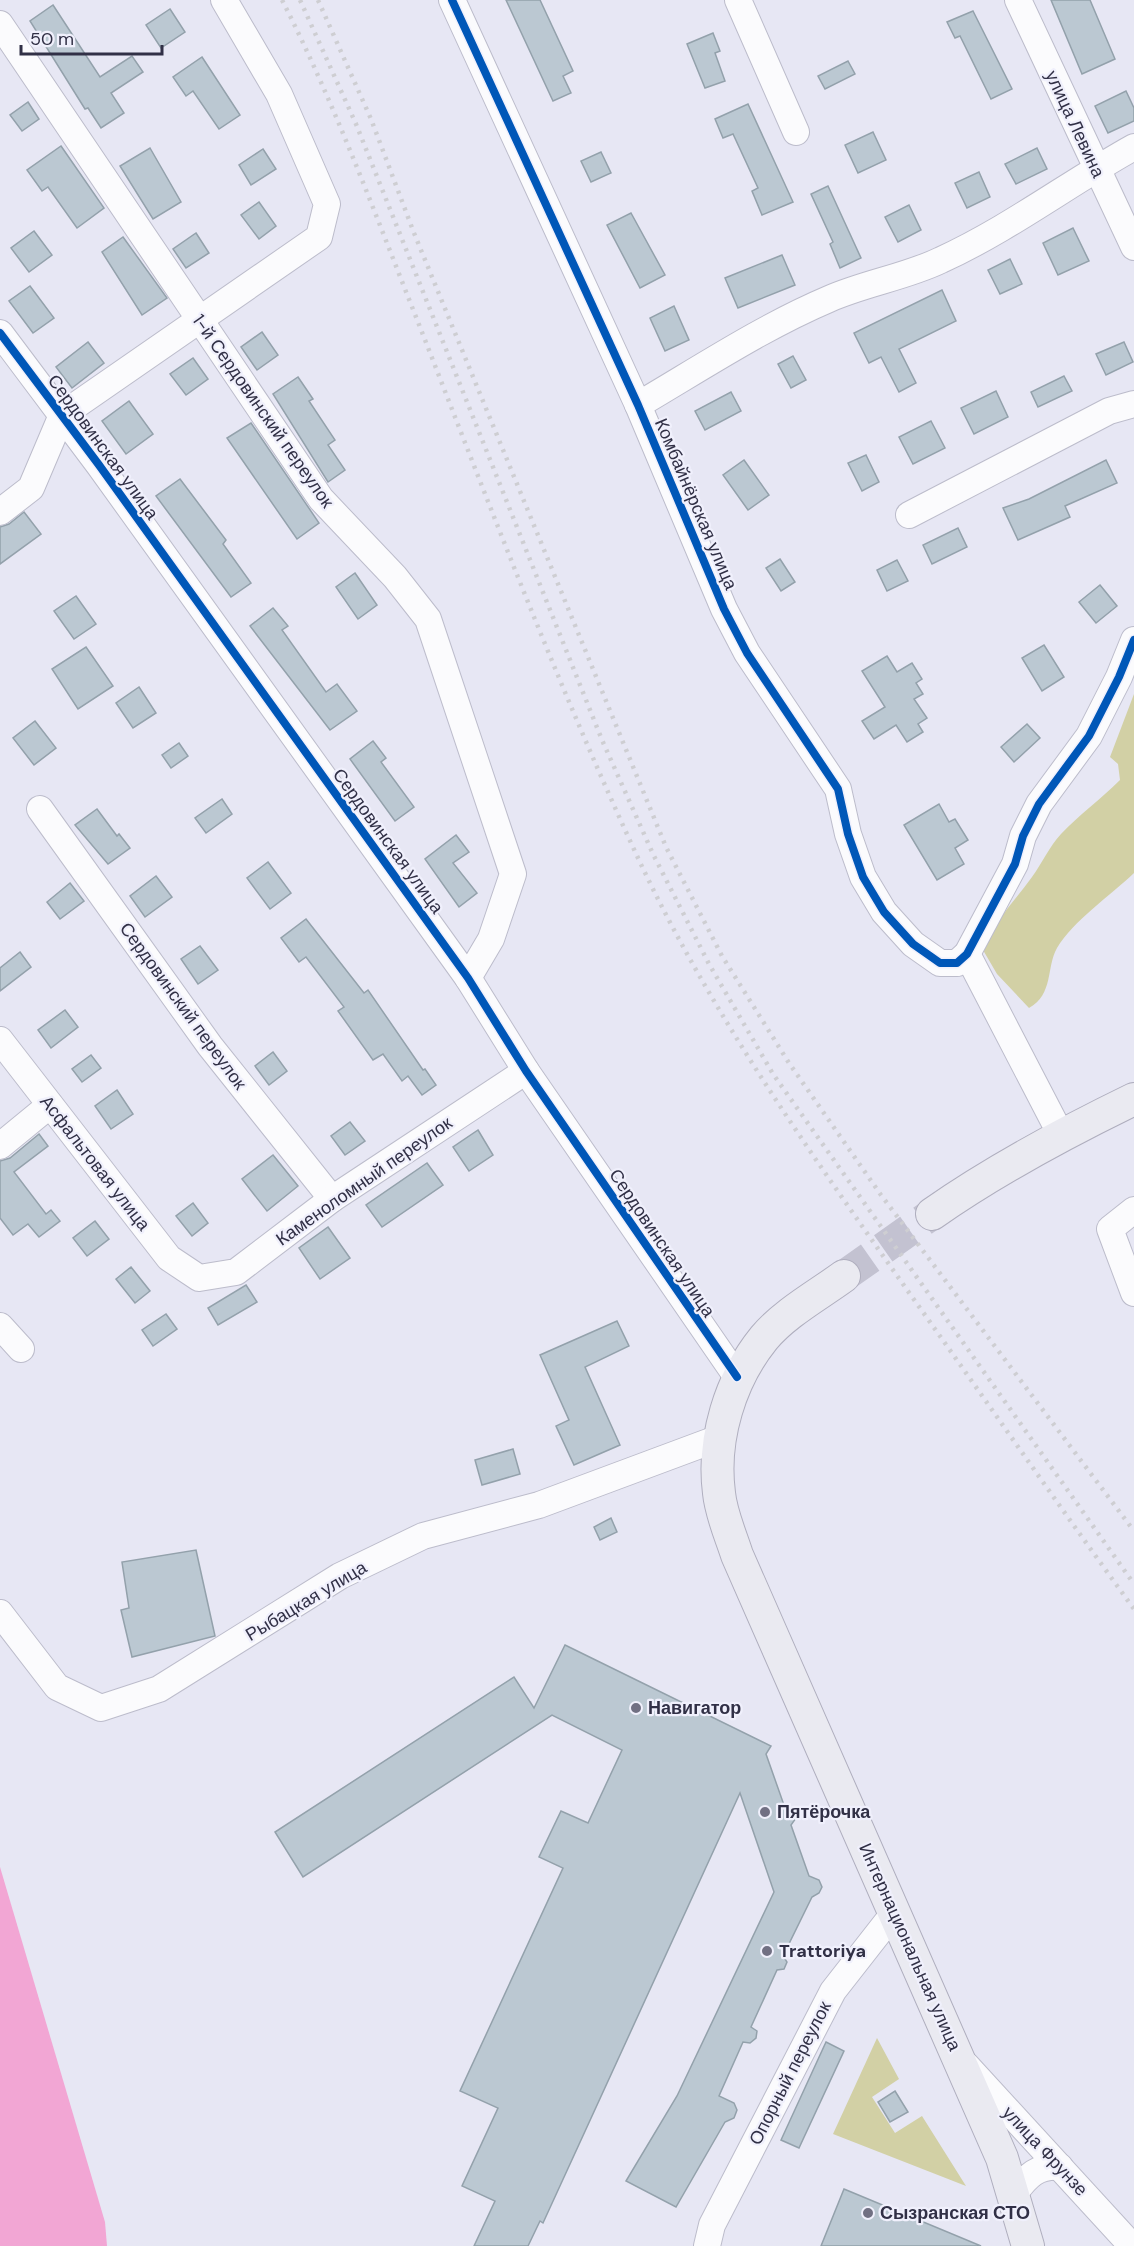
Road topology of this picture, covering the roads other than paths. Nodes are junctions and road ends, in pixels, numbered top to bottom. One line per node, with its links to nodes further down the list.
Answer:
1 (224, 0): 10 (street)
2 (452, 0): 13 (street, Комбайнёрская улица)
3 (738, 0): 6 (street)
4 (1018, 0): 8 (street, улица Левина)
5 (0, 24): 10 (street, 1-й Сердовинский переулок)
6 (796, 132)
7 (1134, 147): 8 (street)
8 (1096, 168): 9 (street, улица Левина); 13 (street)
9 (1134, 247)
10 (199, 320): 14 (street); 20 (street, 1-й Сердовинский переулок)
11 (0, 333): 14 (street, Сердовинская улица)
12 (1134, 404): 16 (street)
13 (638, 405): 19 (street, Комбайнёрская улица)
14 (62, 415): 15 (street); 20 (street, Сердовинская улица)
15 (0, 512)
16 (909, 516)
17 (1134, 640): 19 (street)
18 (40, 809): 27 (street, Сердовинский переулок)
19 (967, 954): 25 (street)
20 (468, 978): 22 (street, Сердовинская улица)
21 (0, 1040): 24 (street, Асфальтовая улица)
22 (526, 1071): 27 (street, Каменоломный переулок); 35 (street, Сердовинская улица)
23 (1134, 1099): 25 (main road)
24 (50, 1105): 26 (street); 31 (street, Асфальтовая улица)
25 (1061, 1135): 29 (main road)
26 (0, 1146)
27 (332, 1199): 31 (street, Каменоломный переулок)
28 (1134, 1210): 32 (street)
29 (932, 1214)
30 (844, 1276): 35 (main road, Интернациональная улица)
31 (199, 1278)
32 (1134, 1293)
33 (0, 1326): 34 (street)
34 (21, 1349)
35 (737, 1377): 36 (main road, Интернациональная улица)
36 (719, 1438): 37 (street, Рыбацкая улица); 38 (main road, Интернациональная улица)
37 (0, 1613)
38 (894, 1913): 39 (main road, Интернациональная улица); 42 (street, Опорный переулок)
39 (959, 2057): 40 (street, улица Фрунзе); 41 (main road, Интернациональная улица)
40 (1060, 2167): 41 (street); 44 (street, улица Фрунзе)
41 (1015, 2193): 43 (main road, Интернациональная улица)
42 (707, 2246)
43 (1028, 2246)
44 (1132, 2246)

